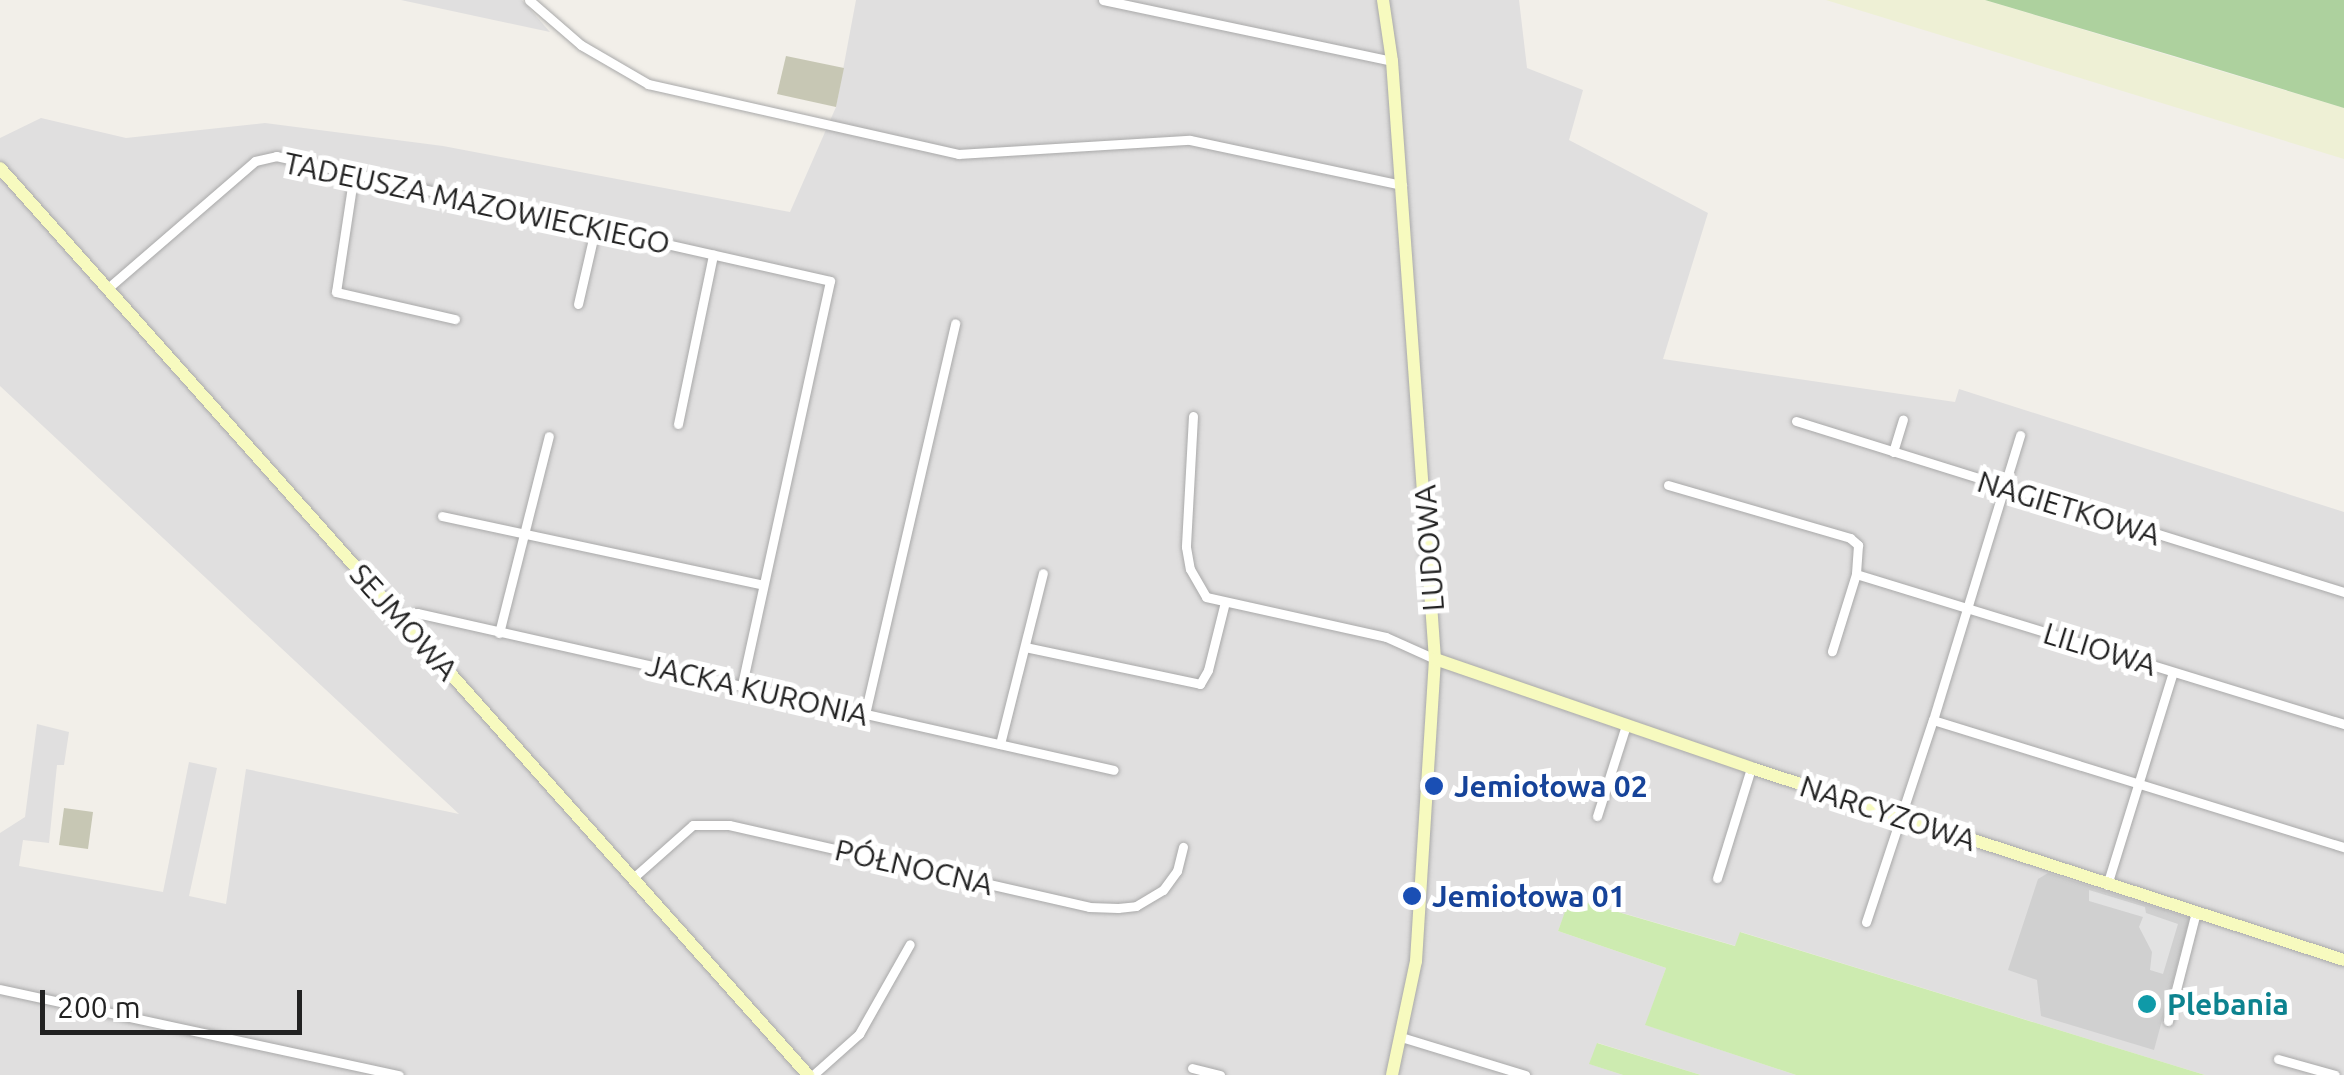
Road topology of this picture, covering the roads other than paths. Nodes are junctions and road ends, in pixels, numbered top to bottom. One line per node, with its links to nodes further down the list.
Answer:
1 (1103, 0): 4 (street)
2 (1380, 0): 4 (main road, LUDOWA)
3 (527, 1): 7 (street)
4 (1392, 61): 7 (main road, LUDOWA)
5 (0, 168): 10 (main road, SEJMOWA)
6 (354, 174): 8 (street, TADEUSZA MAZOWIECKIEGO); 10 (street, TADEUSZA MAZOWIECKIEGO); 12 (street)
7 (1402, 186): 35 (main road, LUDOWA)
8 (595, 230): 9 (street, TADEUSZA MAZOWIECKIEGO); 11 (street)
9 (713, 255): 17 (street); 27 (street, TADEUSZA MAZOWIECKIEGO)
10 (108, 288): 31 (main road, SEJMOWA)
11 (578, 304)
12 (455, 319)
13 (955, 323): 38 (street)
14 (1193, 416): 29 (street)
15 (1904, 419): 20 (street)
16 (1796, 421): 20 (street, NAGIETKOWA)
17 (678, 424)
18 (2020, 434): 22 (street)
19 (549, 436): 24 (street)
20 (1892, 452): 22 (street, NAGIETKOWA)
21 (1668, 485): 26 (street)
22 (2004, 488): 28 (street, NAGIETKOWA); 30 (street)
23 (442, 516): 24 (street)
24 (521, 534): 27 (street); 32 (street)
25 (1043, 573): 33 (street)
26 (1856, 574): 30 (street, LILIOWA); 34 (street)
27 (763, 585): 37 (street)
28 (2344, 592)
29 (1224, 602): 33 (street); 35 (street)
30 (1968, 608): 36 (street, LILIOWA); 39 (street)
31 (402, 620): 32 (street, JACKA KURONIA); 50 (main road, SEJMOWA)
32 (499, 633): 37 (street, JACKA KURONIA)
33 (1025, 646): 42 (street)
34 (1832, 651)
35 (1435, 659): 41 (main road, NARCYZOWA); 59 (main road, LUDOWA)
36 (2173, 672): 40 (street, LILIOWA); 45 (street)
37 (742, 685): 38 (street, JACKA KURONIA)
38 (865, 714): 42 (street, JACKA KURONIA)
39 (1933, 720): 45 (street); 47 (street)
40 (2344, 724)
41 (1626, 726): 43 (main road, NARCYZOWA); 46 (street)
42 (1000, 744): 44 (street, JACKA KURONIA)
43 (1751, 768): 47 (main road, NARCYZOWA); 51 (street)
44 (1114, 770)
45 (2140, 786): 49 (street); 52 (street)
46 (1598, 816)
47 (1899, 816): 52 (main road, NARCYZOWA); 54 (street)
48 (1183, 847): 50 (street, PÓŁNOCNA)
49 (2344, 847)
50 (633, 878): 63 (main road, SEJMOWA)
51 (1717, 878)
52 (2108, 885): 53 (main road, NARCYZOWA)
53 (2196, 912): 56 (main road, NARCYZOWA); 58 (street)
54 (1866, 922)
55 (910, 944): 63 (street)
56 (2344, 960)
57 (0, 989): 62 (street)
58 (2168, 1021)
59 (1401, 1037): 65 (main road, LUDOWA); 66 (street)
60 (2278, 1058): 67 (street)
61 (1192, 1068): 64 (street)
62 (399, 1075)
63 (811, 1075)
64 (1220, 1075)
65 (1392, 1075)
66 (1524, 1075)
67 (2335, 1075)

